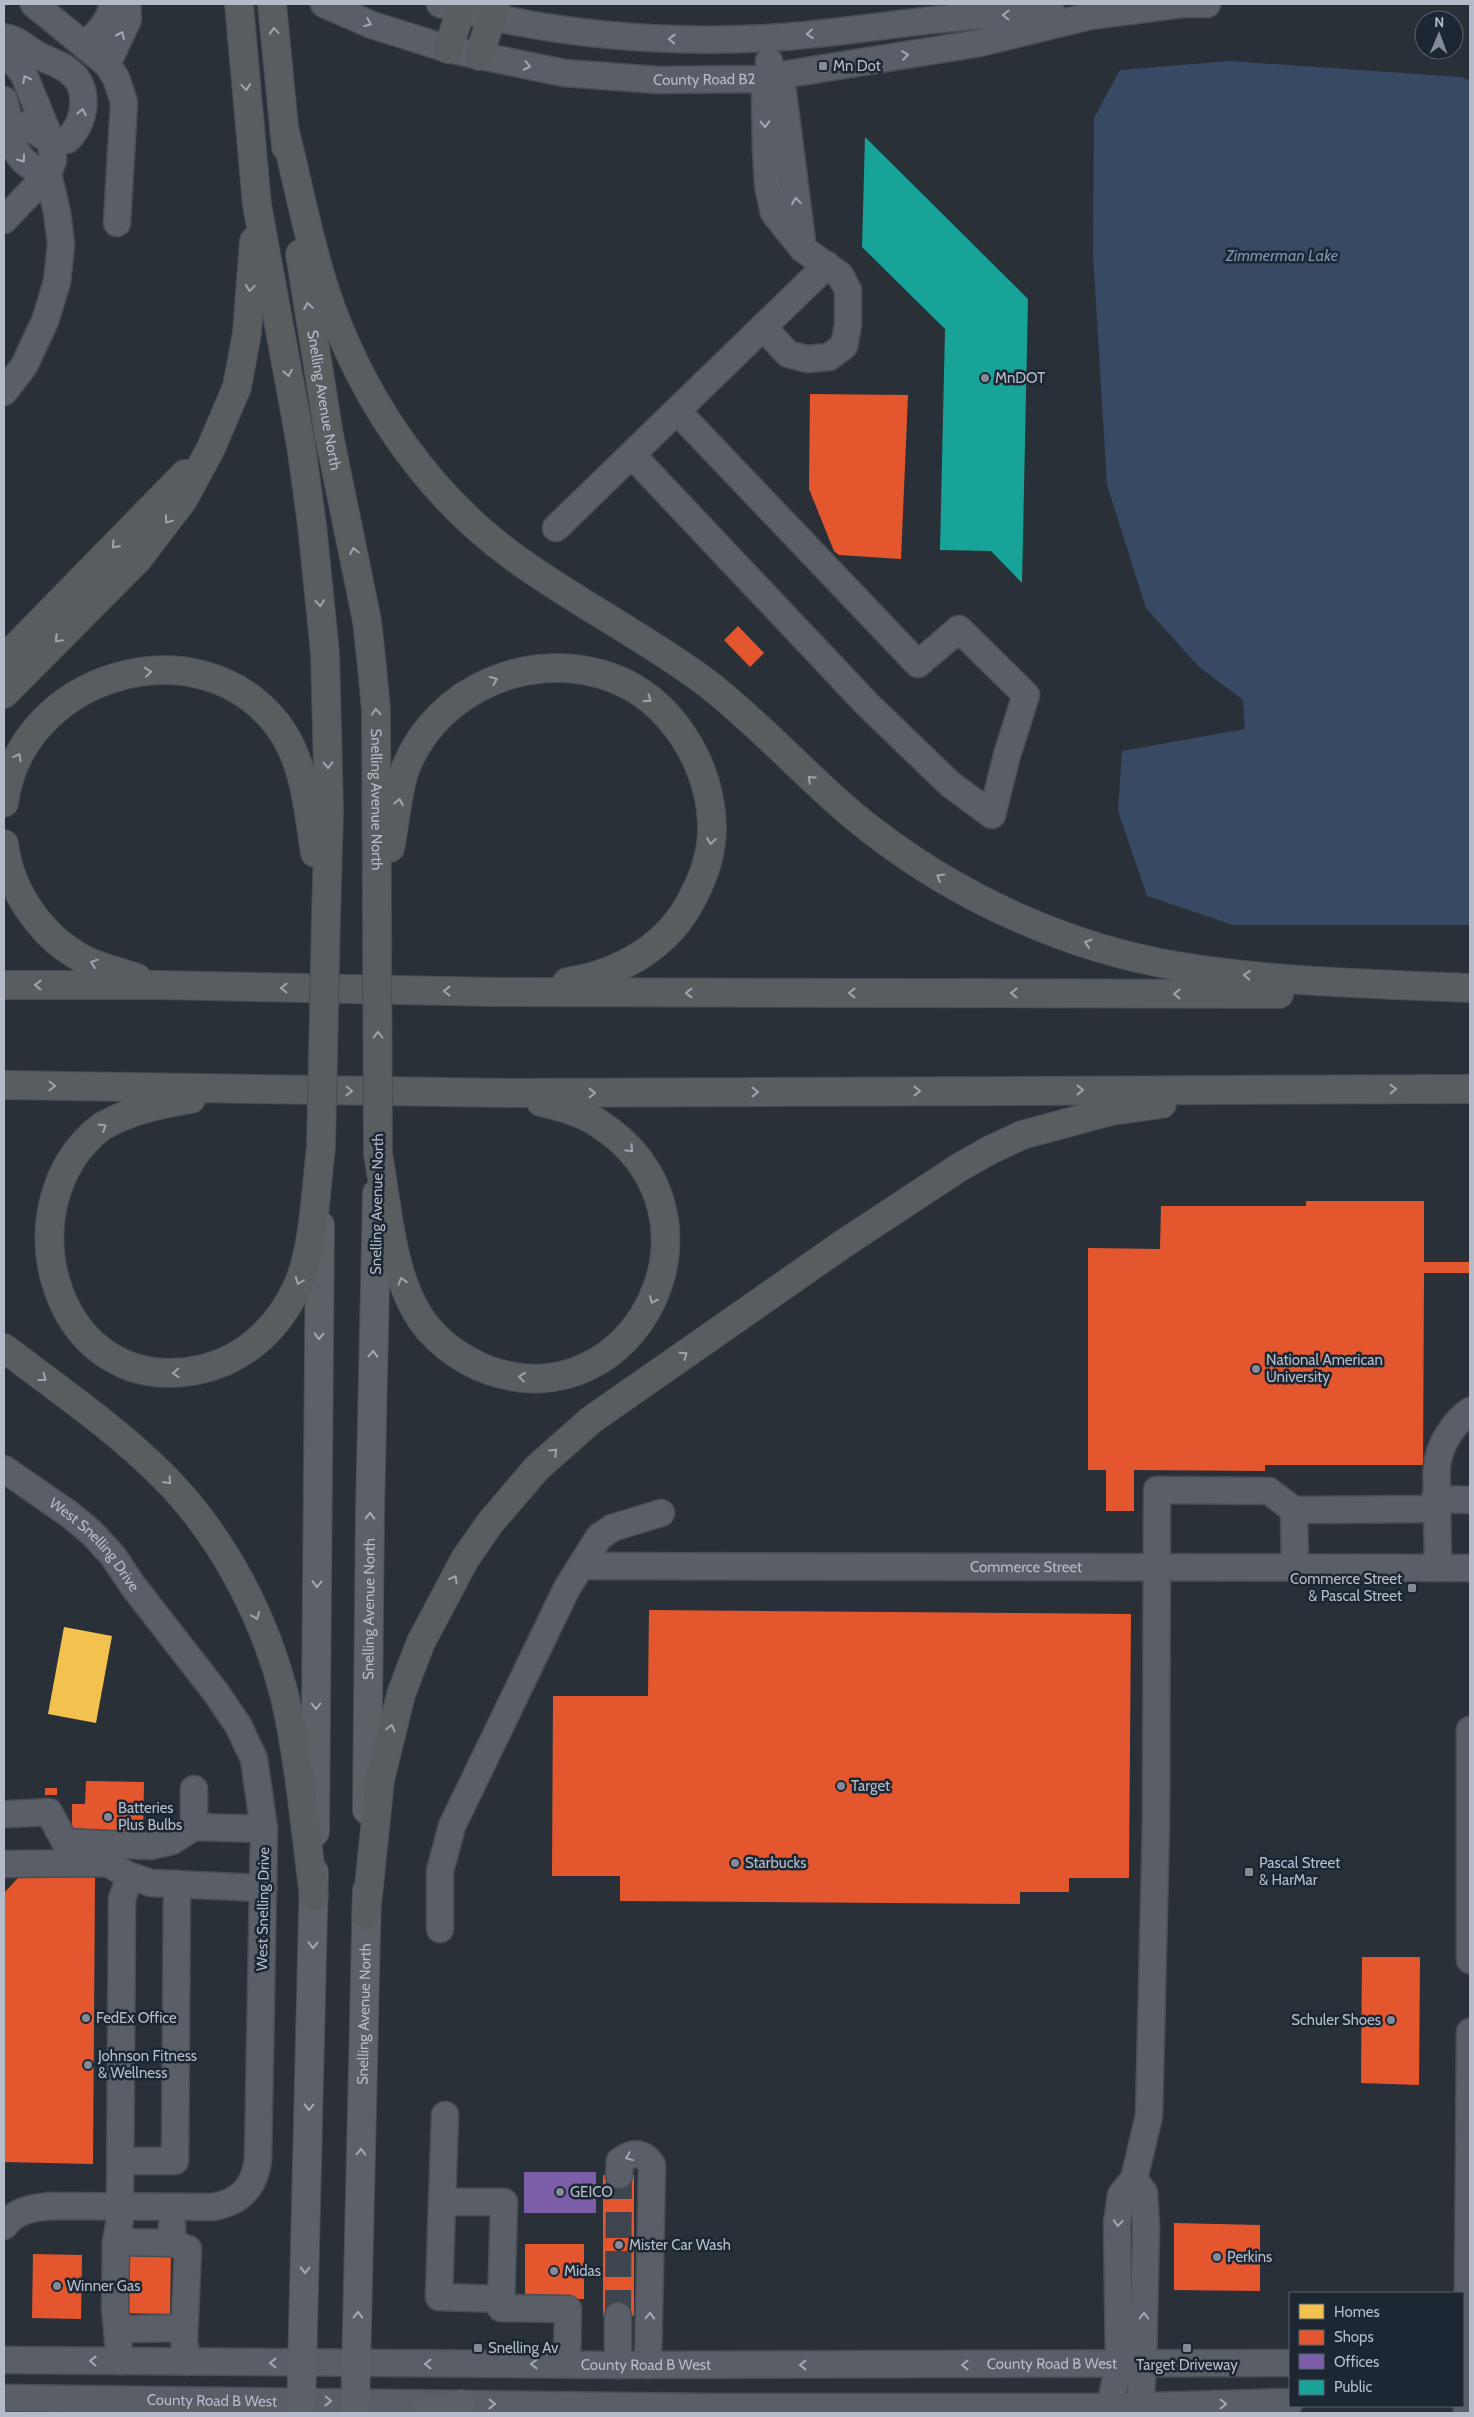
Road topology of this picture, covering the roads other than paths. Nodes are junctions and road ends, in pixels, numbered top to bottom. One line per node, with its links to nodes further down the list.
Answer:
1 (34, 4): 13 (street)
2 (112, 4): 13 (street)
3 (127, 4): 17 (street, one-way to 3)
4 (239, 4): 24 (highway, Snelling Avenue North, one-way to 24)
5 (272, 4): 20 (highway, Snelling Avenue North, one-way to 5)
6 (324, 4): 15 (street, County Road B2, one-way to 15)
7 (1207, 4): 10 (street, County Road B2)
8 (454, 6): 9 (street, County Road B2); 15 (highway)
9 (494, 11): 12 (street, County Road B2, one-way to 9); 16 (highway)
10 (1090, 16): 12 (street, County Road B2, one-way to 12); 18 (street, County Road B2, one-way to 10)
11 (4, 37): 22 (street, one-way to 11)
12 (766, 38): 18 (street)
13 (85, 46): 17 (street)
14 (4, 48): 22 (street, one-way to 14)
15 (448, 49): 16 (street, County Road B2)
16 (479, 56): 18 (street, County Road B2, one-way to 18)
17 (107, 64): 26 (street)
18 (771, 76): 27 (street)
19 (4, 100): 21 (street)
20 (284, 128): 39 (highway, Snelling Avenue North, one-way to 20); 42 (highway, one-way to 20)
21 (7, 133): 22 (street); 23 (street, one-way to 23)
22 (51, 141): 23 (street)
23 (48, 174): 25 (street); 29 (street)
24 (257, 205): 31 (highway, one-way to 31); 38 (highway, Snelling Avenue North, one-way to 38)
25 (4, 220)
26 (118, 222)
27 (826, 265): 28 (street); 28 (street)
28 (763, 327): 30 (street)
29 (8, 380)
30 (677, 411): 32 (street); 32 (street)
31 (211, 448): 34 (highway, one-way to 34); 35 (highway, one-way to 35)
32 (632, 455): 33 (street)
33 (556, 528)
34 (4, 659)
35 (4, 694)
36 (4, 803): 38 (highway, one-way to 38)
37 (4, 844): 41 (highway, one-way to 37)
38 (326, 916): 50 (highway, Snelling Avenue North, bridge)
39 (377, 918): 43 (highway, one-way to 43); 51 (highway, Snelling Avenue North, one-way to 39, bridge)
40 (4, 985): 41 (highway, one-way to 40)
41 (157, 985): 43 (highway, one-way to 41)
42 (1470, 988)
43 (496, 992): 44 (highway, one-way to 43)
44 (1470, 994)
45 (4, 1085): 48 (highway, one-way to 48)
46 (1344, 1088): 47 (highway, one-way to 47); 49 (highway, one-way to 46); 75 (highway, one-way to 46)
47 (1470, 1089)
48 (265, 1090): 49 (highway, one-way to 49); 50 (highway, one-way to 48)
49 (508, 1093): 51 (highway, one-way to 51)
50 (321, 1147): 74 (main road, Snelling Avenue North, one-way to 74)
51 (378, 1154): 75 (main road, Snelling Avenue North, one-way to 51)
52 (4, 1348): 74 (highway, one-way to 74)
53 (1470, 1411): 55 (street)
54 (4, 1470): 68 (street, West Snelling Drive)
55 (1437, 1499): 56 (street); 57 (street); 62 (street)
56 (1470, 1500)
57 (1294, 1510): 60 (street); 61 (street)
58 (661, 1513): 59 (street)
59 (582, 1566): 60 (street, Commerce Street); 76 (street)
60 (1157, 1567): 61 (street, Commerce Street); 100 (street)
61 (1295, 1568): 62 (street, Commerce Street)
62 (1438, 1568): 63 (street, Commerce Street)
63 (1470, 1568)
64 (1470, 1730): 77 (street)
65 (194, 1789): 67 (street)
66 (9, 1814): 69 (street)
67 (194, 1827): 68 (street); 69 (street)
68 (264, 1829): 73 (street, West Snelling Drive)
69 (107, 1853): 70 (street); 71 (street)
70 (4, 1864)
71 (130, 1876): 72 (street); 80 (street)
72 (177, 1884): 73 (street); 80 (street)
73 (263, 1888): 84 (street, West Snelling Drive)
74 (314, 1896): 96 (main road, Snelling Avenue North, one-way to 96)
75 (366, 1915): 98 (main road, Snelling Avenue North, one-way to 75)
76 (440, 1929)
77 (1470, 1960)
78 (1470, 2032): 94 (street)
79 (445, 2115): 82 (street)
80 (122, 2161): 83 (street)
81 (619, 2175): 102 (street, one-way to 81)
82 (442, 2202): 88 (street); 88 (street)
83 (121, 2207): 84 (street, West Snelling Drive); 85 (street, West Snelling Drive); 86 (street)
84 (171, 2208): 87 (street)
85 (5, 2218)
86 (116, 2242): 87 (street); 91 (street)
87 (172, 2243): 90 (street)
88 (501, 2299): 99 (street)
89 (618, 2316): 101 (street)
90 (184, 2328): 91 (street); 95 (street)
91 (118, 2329): 93 (street)
92 (4, 2360): 93 (street, County Road B West, one-way to 92)
93 (120, 2361): 95 (street, County Road B West)
94 (1467, 2361): 104 (street)
95 (187, 2362): 96 (street, County Road B West, one-way to 95)
96 (303, 2363): 98 (street, County Road B West); 109 (main road, Snelling Avenue North)
97 (1289, 2363): 100 (street, County Road B West)
98 (357, 2364): 99 (street, County Road B West, one-way to 98); 110 (main road, Snelling Avenue North)
99 (567, 2364): 101 (street, County Road B West)
100 (1131, 2364): 102 (street, County Road B West, one-way to 102); 108 (street); 111 (street)
101 (618, 2365): 102 (street, County Road B West)
102 (648, 2365)
103 (4, 2398): 107 (street, County Road B West)
104 (1467, 2401)
105 (1289, 2402): 108 (street, County Road B West, one-way to 105)
106 (461, 2404): 110 (street, County Road B West); 112 (street, County Road B West, one-way to 112); 113 (main road)
107 (244, 2406): 109 (street, County Road B West)
108 (1140, 2406): 111 (street, County Road B West)
109 (301, 2407): 110 (street, County Road B West, one-way to 110)
110 (355, 2407)
111 (1110, 2407): 112 (street, County Road B West)
112 (710, 2410)
113 (425, 2413)

